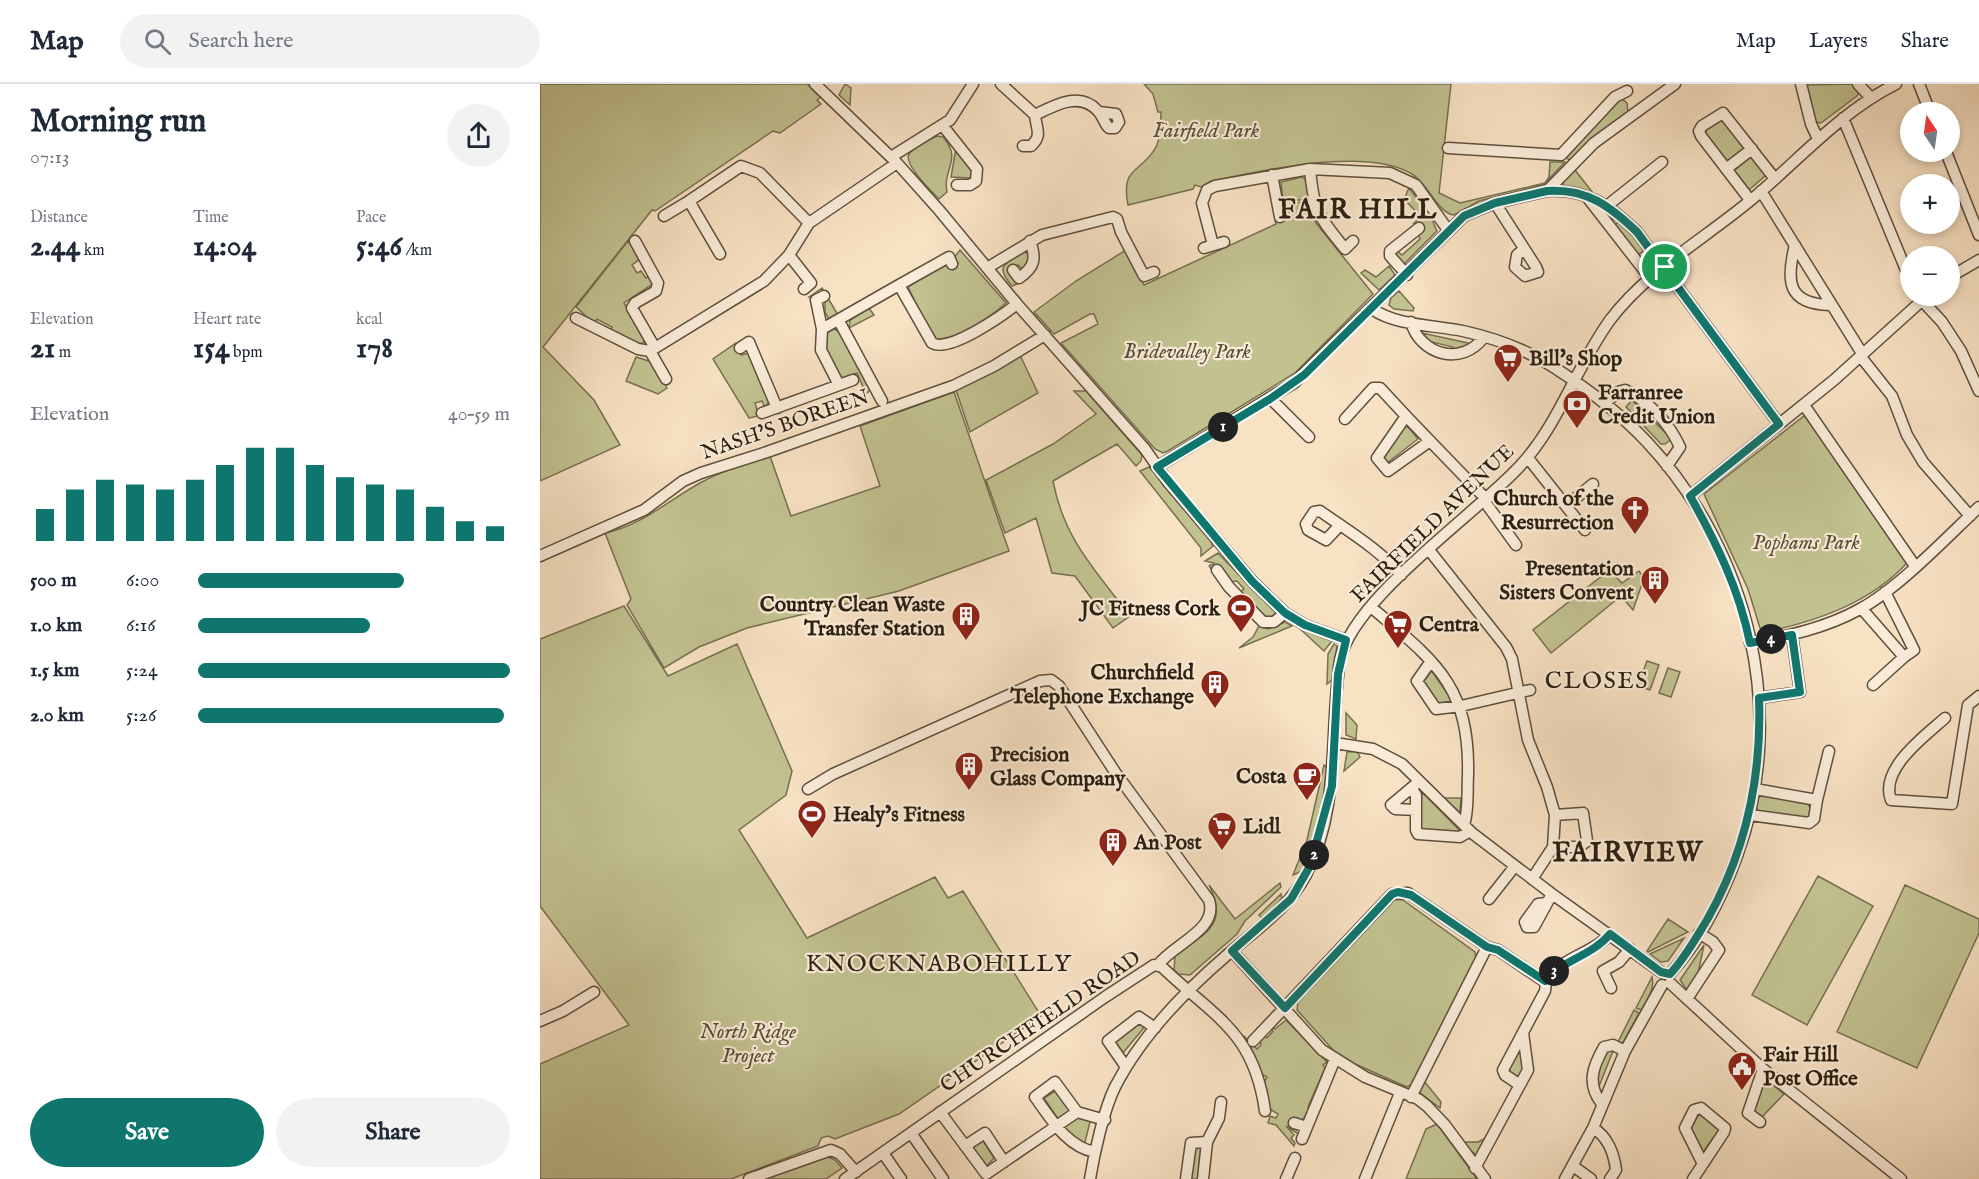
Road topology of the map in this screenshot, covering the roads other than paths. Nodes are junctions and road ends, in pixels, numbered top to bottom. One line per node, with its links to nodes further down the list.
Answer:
1 (815, 84): 21 (street)
2 (973, 84): 16 (street)
3 (1001, 84): 14 (street)
4 (1675, 84): 12 (street)
5 (1802, 84): 17 (street)
6 (1858, 84): 10 (street)
7 (1896, 84): 10 (street, FAIRFIELD AVENUE)
8 (1919, 84): 11 (street)
9 (1626, 87): 12 (street); 19 (street)
10 (1871, 98): 15 (street, FAIRFIELD AVENUE)
11 (1926, 102)
12 (1637, 110): 31 (street)
13 (1100, 112): 14 (street)
14 (1035, 115): 18 (street)
15 (1844, 118): 17 (street, FAIRFIELD AVENUE); 52 (street)
16 (943, 126): 21 (street); 30 (street)
17 (1818, 139): 28 (street, FAIRFIELD AVENUE)
18 (1023, 146)
19 (1448, 148)
20 (1752, 149): 25 (street); 25 (street); 28 (street)
21 (894, 160): 40 (street); 56 (street)
22 (1662, 162): 26 (street)
23 (1950, 162): 43 (street)
24 (1310, 169): 27 (street); 42 (street); 46 (street)
25 (1726, 169): 34 (street)
26 (1646, 174): 29 (street); 37 (street)
27 (1272, 175): 38 (street); 47 (street)
28 (1775, 179): 32 (street, FAIRFIELD AVENUE)
29 (1653, 184)
30 (957, 185)
31 (1547, 191): 33 (street); 36 (street)
32 (1761, 191): 34 (street, FAIRFIELD AVENUE); 48 (street)
33 (1587, 197): 37 (street); 61 (street)
34 (1750, 200): 55 (street, FAIRFIELD AVENUE)
35 (689, 201): 39 (street); 40 (street); 50 (street)
36 (1495, 203): 42 (street); 49 (street)
37 (1608, 205): 55 (street)
38 (1283, 211)
39 (664, 216)
40 (809, 223): 51 (street)
41 (1419, 228): 60 (street)
42 (1448, 230): 60 (street)
43 (1979, 235)
44 (635, 241): 77 (street)
45 (1030, 241): 56 (street); 57 (street); 59 (street)
46 (1353, 242)
47 (1214, 245)
48 (1795, 245): 66 (street); 66 (street)
49 (1524, 249)
50 (720, 255)
51 (789, 255): 63 (street); 77 (street)
52 (1900, 255)
53 (1979, 260): 58 (street)
54 (952, 264): 62 (street)
55 (1665, 267): 61 (street, FAIRFIELD AVENUE); 92 (street)
56 (987, 268): 65 (street)
57 (1013, 270)
58 (1960, 271)
59 (1154, 272)
60 (1407, 274): 69 (street)
61 (1650, 278): 81 (street, FAIRFIELD AVENUE)
62 (899, 285): 65 (street); 71 (street)
63 (804, 289)
64 (824, 296): 73 (street)
65 (1017, 304): 74 (street)
66 (1830, 305): 78 (street)
67 (1913, 306): 78 (street)
68 (1929, 306): 83 (street)
69 (1372, 309): 72 (street); 84 (street)
70 (576, 318): 77 (street)
71 (839, 321): 73 (street); 85 (street)
72 (1411, 322): 75 (street); 75 (street)
73 (822, 329): 82 (street)
74 (1045, 335): 97 (street); 108 (street, NASH'S BOREEN)
75 (1484, 337): 81 (street)
76 (740, 348): 88 (street)
77 (652, 350): 79 (street)
78 (1862, 356): 87 (street); 103 (street)
79 (666, 379)
80 (854, 380): 82 (street)
81 (1573, 381): 86 (street); 95 (street, FAIRFIELD AVENUE)
82 (839, 385): 88 (street)
83 (1979, 391)
84 (1270, 399): 93 (street); 97 (street)
85 (882, 401)
86 (1605, 403): 96 (street); 96 (street)
87 (1804, 405): 92 (street); 109 (street)
88 (777, 408): 89 (street)
89 (762, 413)
90 (1406, 416): 91 (street); 94 (street); 94 (street)
91 (1346, 419)
92 (1779, 424): 99 (street)
93 (1309, 437)
94 (1430, 441): 100 (street)
95 (1528, 458): 100 (street, FAIRFIELD AVENUE); 101 (street)
96 (1667, 466): 99 (street)
97 (1157, 467): 115 (street)
98 (1593, 484): 101 (street)
99 (1690, 496): 118 (street)
100 (1486, 501): 106 (street); 107 (street, FAIRFIELD AVENUE)
101 (1566, 506): 105 (street)
102 (1979, 507): 103 (street)
103 (1970, 516): 109 (street)
104 (1340, 525): 111 (street)
105 (1585, 530)
106 (1516, 545)
107 (1429, 550): 111 (street, FAIRFIELD AVENUE); 122 (street)
108 (540, 556)
109 (1915, 566): 112 (street)
110 (1217, 570): 115 (street)
111 (1401, 575): 113 (street, FAIRFIELD AVENUE)
112 (1885, 592): 114 (street); 119 (street)
113 (1371, 607): 117 (street, FAIRFIELD AVENUE); 120 (street)
114 (1862, 609): 116 (street); 119 (street)
115 (1285, 613): 117 (street)
116 (1792, 635): 118 (street); 124 (street)
117 (1346, 640): 127 (street)
118 (1750, 643): 124 (street)
119 (1904, 657): 121 (street)
120 (1431, 661): 125 (street); 125 (street)
121 (1874, 685)
122 (1524, 691): 125 (street); 134 (street)
123 (1979, 696): 126 (street)
124 (1759, 698): 131 (street)
125 (1461, 706): 136 (street)
126 (1945, 718)
127 (1335, 743): 129 (street); 145 (street)
128 (1828, 751): 132 (street)
129 (1416, 785): 133 (street); 133 (street); 136 (street)
130 (808, 789): 146 (street)
131 (1755, 789): 132 (street); 135 (street)
132 (1817, 800): 135 (street)
133 (1416, 810): 136 (street)
134 (1555, 815): 137 (street); 137 (street)
135 (1750, 815): 141 (street)
136 (1467, 828): 138 (street)
137 (1553, 847): 139 (street)
138 (1515, 866): 139 (street); 140 (street)
139 (1532, 879): 142 (street)
140 (1489, 899)
141 (1699, 933): 147 (street); 152 (street)
142 (1610, 934): 144 (street); 148 (street)
143 (1487, 947): 148 (street); 153 (street); 163 (street)
144 (1630, 949): 147 (street); 149 (street)
145 (1232, 951): 150 (street); 153 (street)
146 (1158, 965): 150 (street, CHURCHFIELD ROAD); 167 (street, CHURCHFIELD ROAD)
147 (1666, 978): 152 (street); 158 (street)
148 (1545, 981): 156 (street)
149 (1611, 988)
150 (1188, 991): 155 (street); 166 (street, CHURCHFIELD ROAD)
151 (594, 992): 154 (street)
152 (1686, 999): 161 (street)
153 (1285, 1008): 157 (street); 159 (street)
154 (540, 1021)
155 (1155, 1028): 160 (street); 160 (street)
156 (1523, 1034): 162 (street); 162 (street)
157 (1253, 1041)
158 (1624, 1051): 165 (street); 165 (street)
159 (1335, 1059): 163 (street); 173 (street)
160 (1126, 1067): 169 (street)
161 (1763, 1069): 170 (street); 202 (street)
162 (1520, 1085): 185 (street)
163 (1406, 1095): 185 (street); 196 (street)
164 (1221, 1102): 177 (street)
165 (1602, 1104): 174 (street)
166 (1265, 1111)
167 (940, 1112): 175 (street, CHURCHFIELD ROAD); 178 (street)
168 (1077, 1112): 169 (street); 172 (street); 172 (street)
169 (1105, 1120): 179 (street)
170 (1760, 1122)
171 (1294, 1123): 173 (street)
172 (1056, 1126): 179 (street); 182 (street)
173 (1307, 1127): 176 (street)
174 (1593, 1128): 184 (street); 187 (street)
175 (910, 1133): 180 (street, CHURCHFIELD ROAD); 191 (street)
176 (1302, 1139)
177 (1207, 1142): 193 (street); 194 (street)
178 (965, 1146): 182 (street); 182 (street)
179 (1095, 1152): 192 (street)
180 (883, 1153): 186 (street, CHURCHFIELD ROAD); 190 (street)
181 (1295, 1158): 195 (street)
182 (1004, 1162)
183 (1703, 1164): 183 (street); 201 (street)
184 (1573, 1166): 198 (street); 199 (street)
185 (1475, 1168): 197 (street)
186 (856, 1172): 188 (street); 189 (street, CHURCHFIELD ROAD)
187 (1613, 1174): 200 (street)
188 (749, 1179)
189 (845, 1179)
190 (901, 1179)
191 (944, 1179)
192 (1089, 1179)
193 (1186, 1179)
194 (1203, 1179)
195 (1286, 1179)
196 (1365, 1179)
197 (1485, 1179)
198 (1565, 1179)
199 (1591, 1179)
200 (1625, 1179)
201 (1693, 1179)
202 (1900, 1179)

